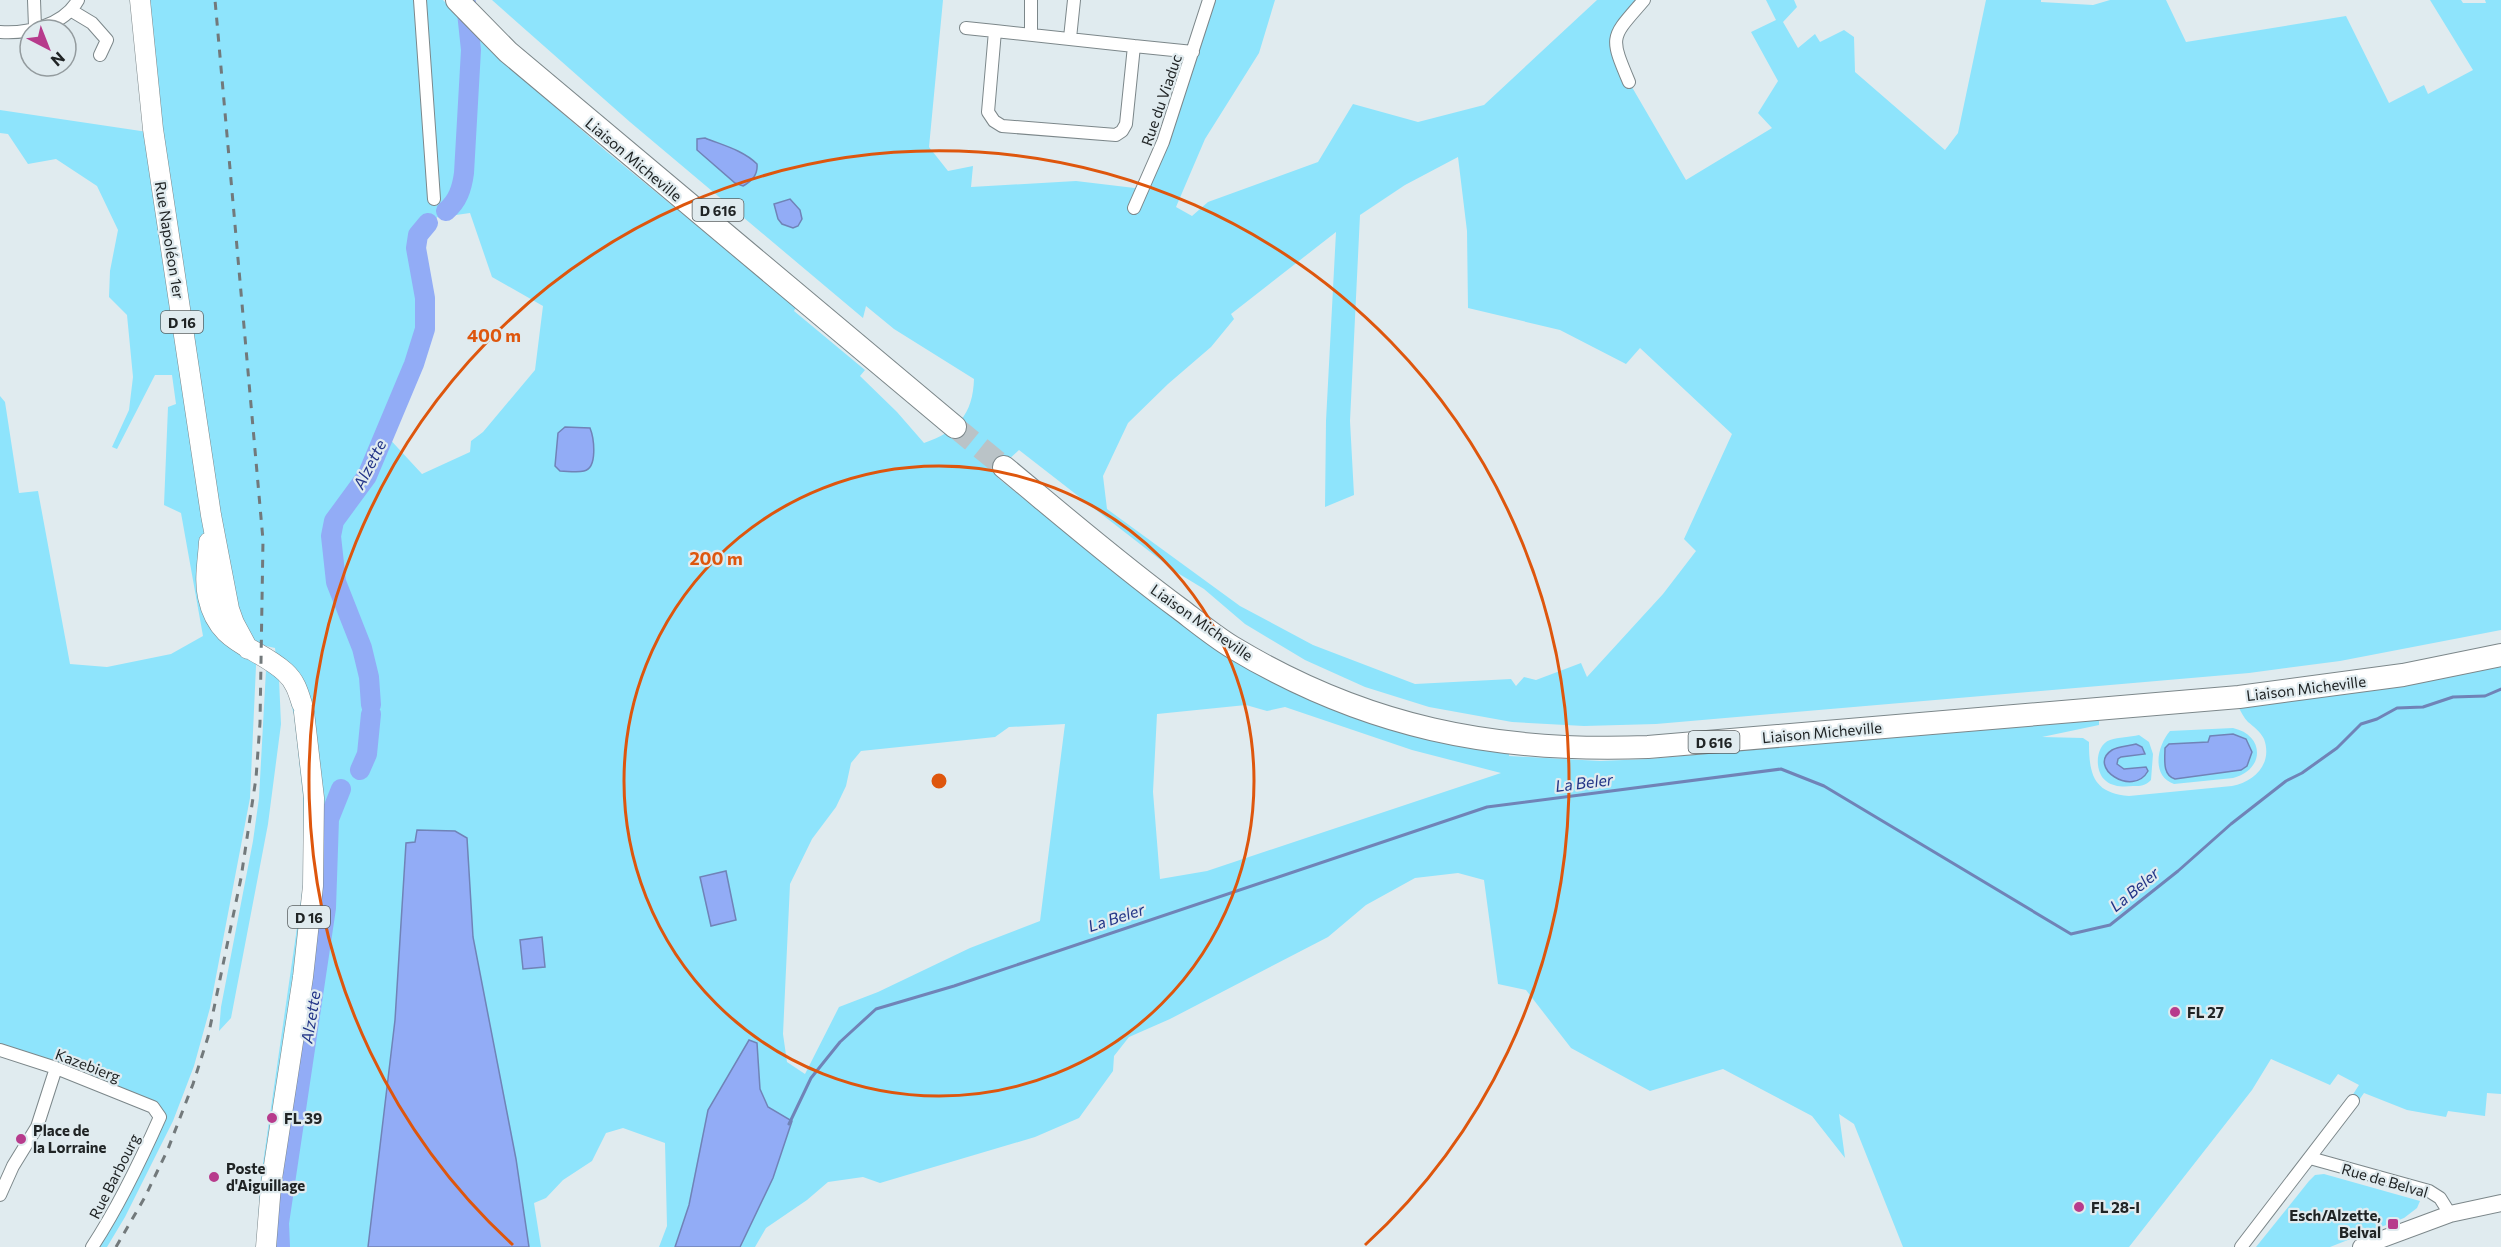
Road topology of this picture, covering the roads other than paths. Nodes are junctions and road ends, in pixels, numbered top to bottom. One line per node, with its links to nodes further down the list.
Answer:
1 (34, 0): 11 (street)
2 (78, 0): 10 (street)
3 (140, 0): 37 (main road, Rue Napoléon 1er / D 16)
4 (420, 0): 23 (street)
5 (1031, 0): 17 (street)
6 (1074, 0): 18 (street)
7 (1209, 0): 20 (street, Rue du Viaduc)
8 (1644, 0): 22 (street)
9 (467, 6): 25 (highway, Liaison Micheville / D 616)
10 (72, 11): 12 (street); 21 (street)
11 (35, 18)
12 (63, 18)
13 (966, 28): 14 (street)
14 (995, 31): 17 (street); 19 (street)
15 (0, 32): 16 (street)
16 (18, 32)
17 (1031, 34): 18 (street)
18 (1070, 38): 19 (street)
19 (1134, 46): 20 (street)
20 (1193, 52): 24 (street, Rue du Viaduc)
21 (100, 55)
22 (1629, 82)
23 (434, 199)
24 (1134, 208)
25 (960, 421)
26 (2501, 640): 27 (highway, Liaison Micheville / D 616)
27 (2501, 655)
28 (0, 1050): 29 (street, Kazebierg)
29 (57, 1068): 31 (street, Kazebierg); 33 (street)
30 (2353, 1101): 32 (street)
31 (160, 1117): 36 (street, Rue Barbourg)
32 (2310, 1158): 35 (street, Rue de Belval); 38 (street)
33 (0, 1195)
34 (2501, 1203): 35 (main road, Rue de Belval)
35 (2450, 1214): 39 (main road, Rue de Belval)
36 (92, 1247)
37 (266, 1247)
38 (2241, 1247)
39 (2361, 1247)

